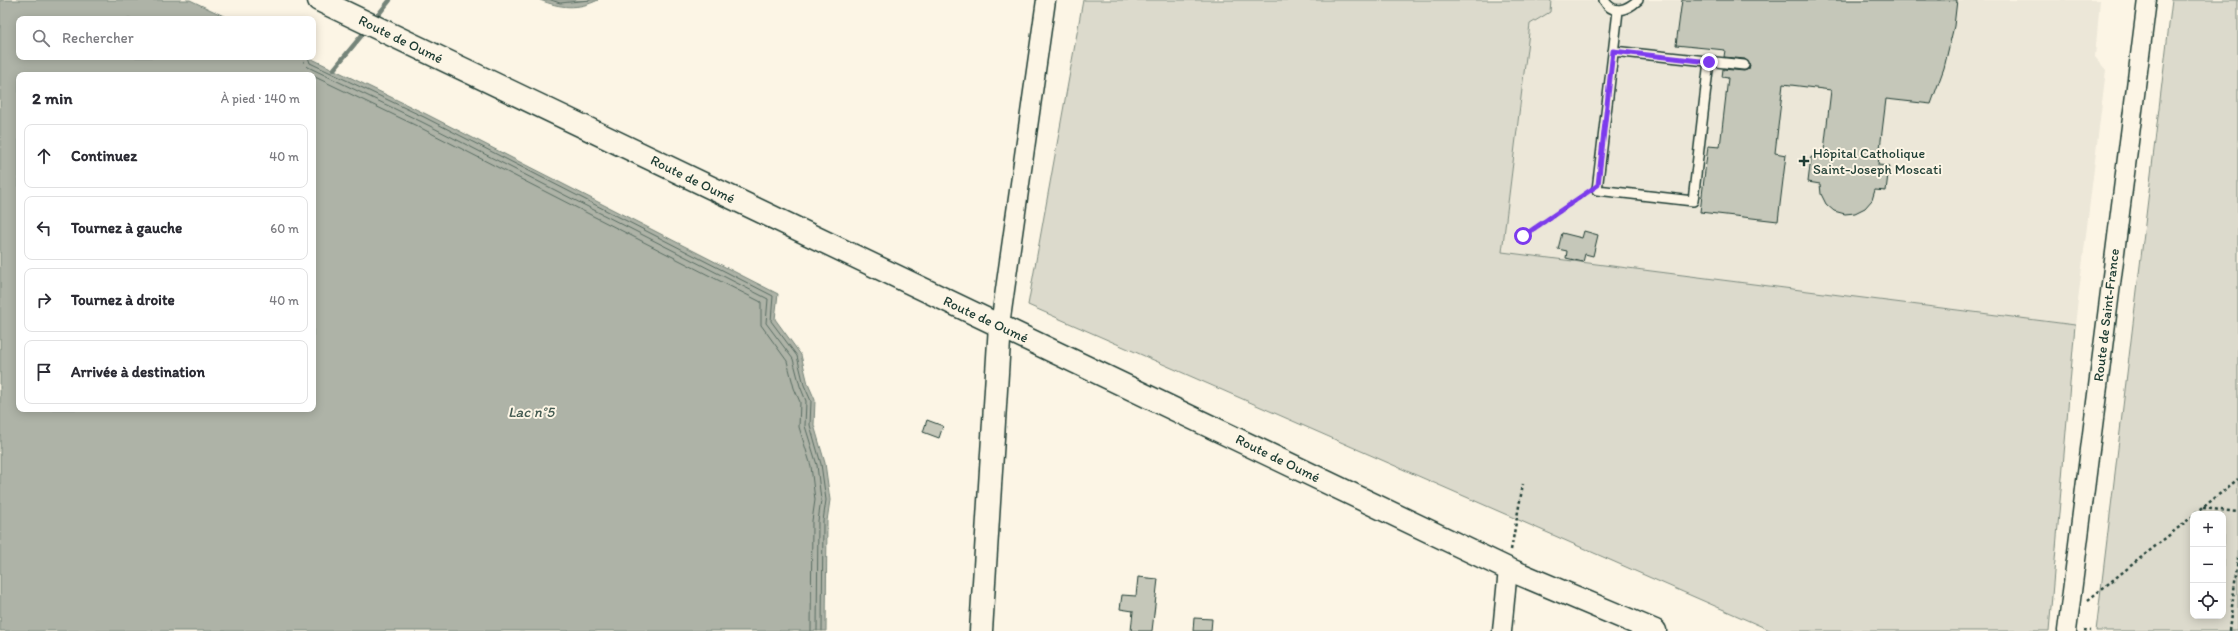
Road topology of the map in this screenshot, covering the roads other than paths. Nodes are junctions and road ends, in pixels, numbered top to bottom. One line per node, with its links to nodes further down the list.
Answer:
1 (319, 0): 10 (main road, Route de Oumé)
2 (1046, 0): 10 (street)
3 (1604, 0): 6 (lane)
4 (1638, 0): 6 (lane)
5 (2147, 0): 12 (street, Route de Saint-France)
6 (1618, 11): 7 (lane)
7 (1613, 51): 8 (lane); 8 (lane)
8 (1709, 62): 9 (lane)
9 (1744, 65)
10 (1000, 325): 11 (main road, Route de Oumé); 13 (main road)
11 (1508, 569): 14 (street); 15 (main road, Route de Oumé)
12 (2068, 623)
13 (980, 631)
14 (1502, 631)
15 (1655, 631)

